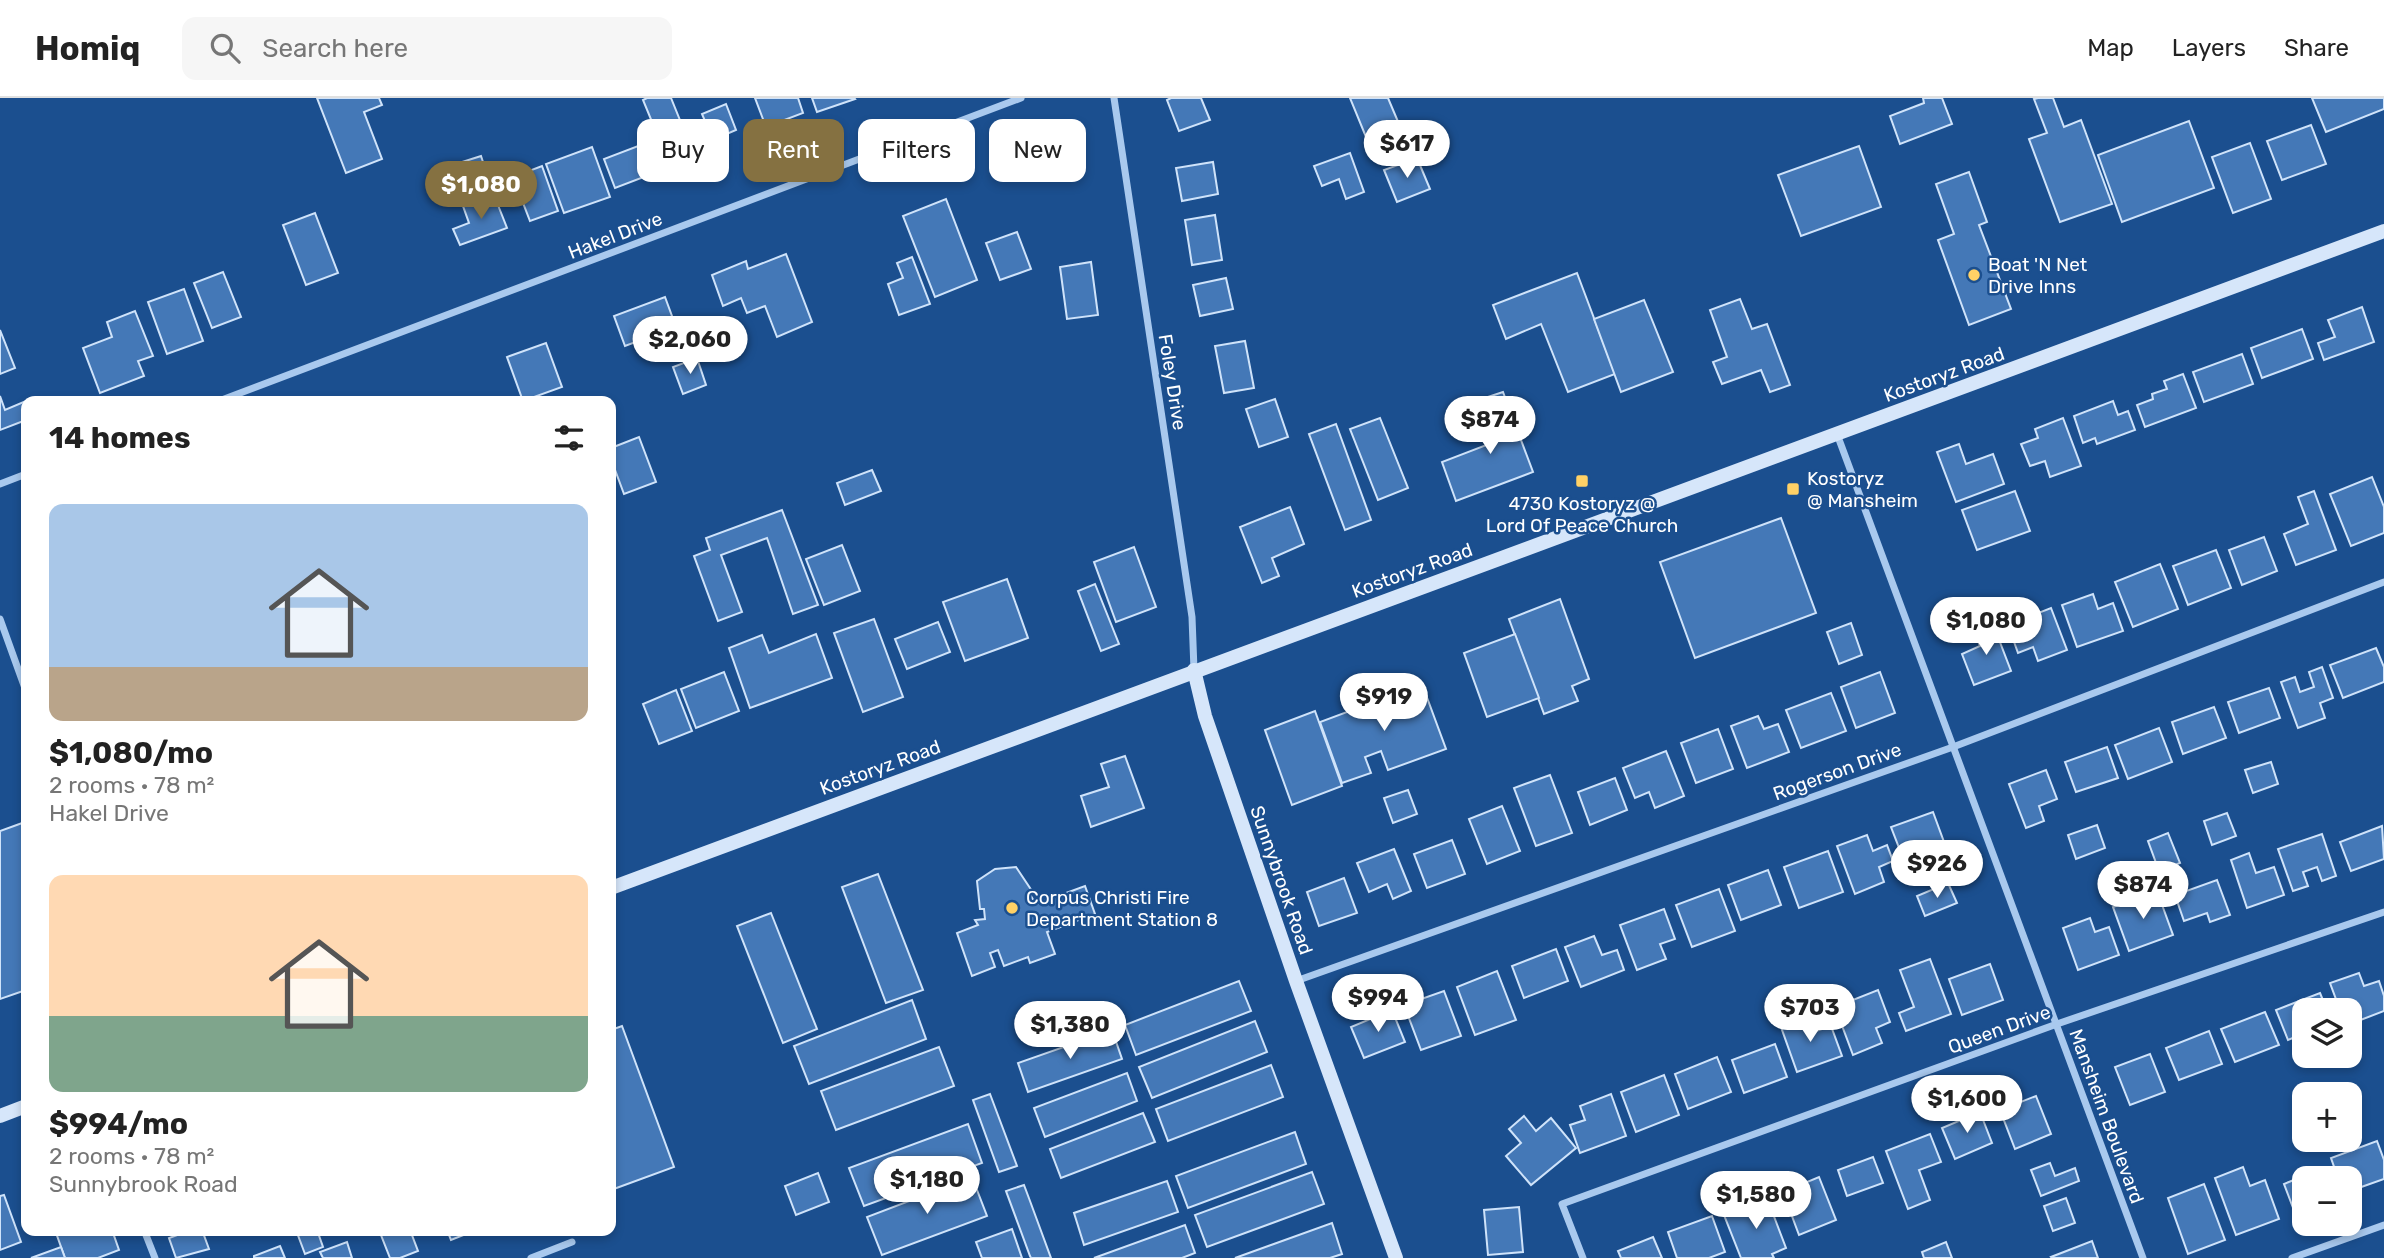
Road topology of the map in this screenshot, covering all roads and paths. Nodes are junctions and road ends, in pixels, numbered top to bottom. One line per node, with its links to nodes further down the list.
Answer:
1 (1021, 98): 4 (street, Hakel Drive)
2 (1114, 98): 10 (street, Foley Drive)
3 (2384, 230): 5 (main road, Kostoryz Road)
4 (232, 396)
5 (1837, 434): 10 (main road, Kostoryz Road); 12 (street, Mansheim Boulevard)
6 (21, 476): 7 (street)
7 (0, 484)
8 (2384, 582): 12 (street, Rogerson Drive)
9 (0, 620): 11 (street)
10 (1194, 670): 13 (main road, Kostoryz Road); 15 (main road, Sunnybrook Road)
11 (21, 677)
12 (1953, 747): 15 (street, Rogerson Drive); 16 (street, Mansheim Boulevard)
13 (616, 886)
14 (2384, 912): 16 (street, Queen Drive)
15 (1296, 981): 24 (main road, Sunnybrook Road)
16 (2057, 1024): 25 (street, Queen Drive); 26 (street, Mansheim Boulevard)
17 (21, 1108): 18 (main road)
18 (0, 1116)
19 (2384, 1225): 27 (street)
20 (146, 1236): 22 (street)
21 (572, 1242): 23 (street)
22 (155, 1258)
23 (531, 1258)
24 (1396, 1258)
25 (1583, 1258)
26 (2143, 1258)
27 (2292, 1258)

